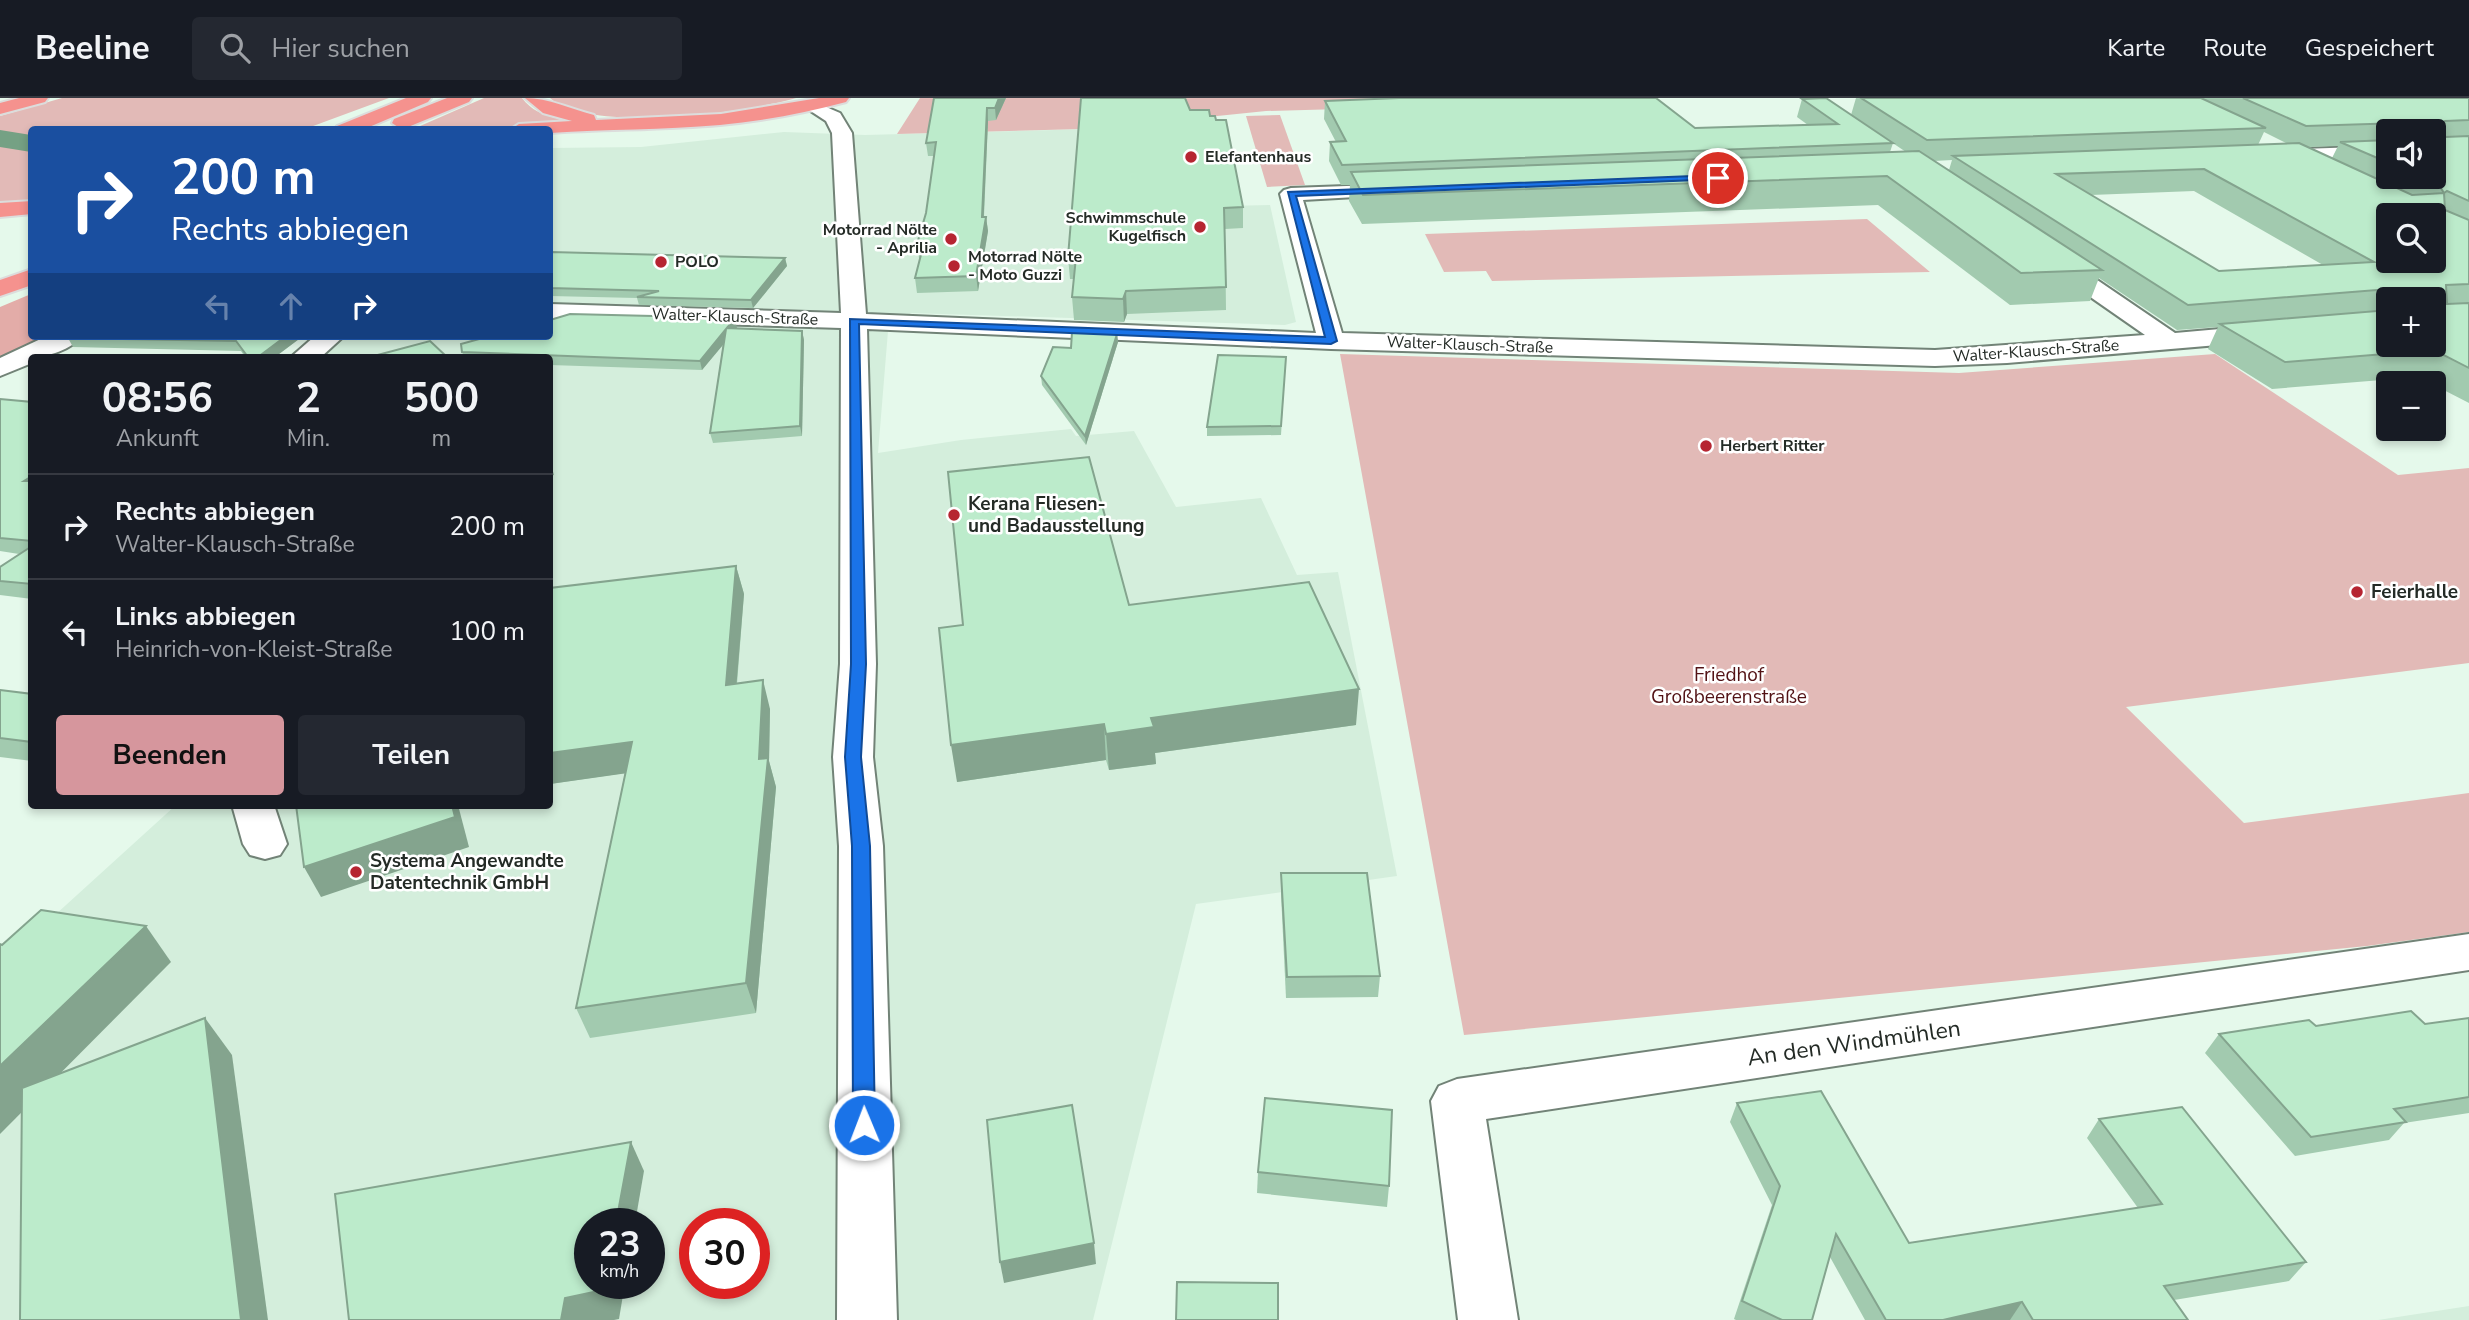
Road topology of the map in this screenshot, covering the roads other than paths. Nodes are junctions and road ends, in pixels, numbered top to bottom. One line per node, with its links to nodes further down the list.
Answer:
1 (39, 98): 7 (highway)
2 (422, 98): 9 (highway)
3 (463, 98): 10 (highway)
4 (534, 98): 8 (highway)
5 (840, 98): 6 (highway)
6 (812, 106): 8 (highway); 25 (street)
7 (0, 109)
8 (651, 124): 11 (highway)
9 (354, 126)
10 (396, 126)
11 (553, 128)
12 (2256, 149): 14 (street)
13 (2376, 152): 14 (street)
14 (2292, 155): 15 (street)
15 (2329, 173)
16 (1419, 189): 29 (street)
17 (28, 207): 18 (highway)
18 (0, 210)
19 (2034, 247): 30 (street)
20 (28, 257): 21 (highway)
21 (0, 268)
22 (28, 278): 23 (highway)
23 (0, 289)
24 (553, 312): 25 (street, Walter-Klausch-Straße)
25 (854, 321): 29 (street, Walter-Klausch-Straße); 38 (street)
26 (2293, 331): 30 (street, Walter-Klausch-Straße)
27 (60, 340): 31 (street)
28 (326, 340): 32 (street)
29 (1331, 341): 30 (street, Walter-Klausch-Straße)
30 (2170, 341)
31 (30, 354)
32 (308, 354)
33 (28, 355): 34 (street)
34 (0, 368)
35 (254, 809): 36 (street)
36 (265, 845)
37 (2469, 952): 39 (street, An den Windmühlen)
38 (867, 1320)
39 (1488, 1320)

